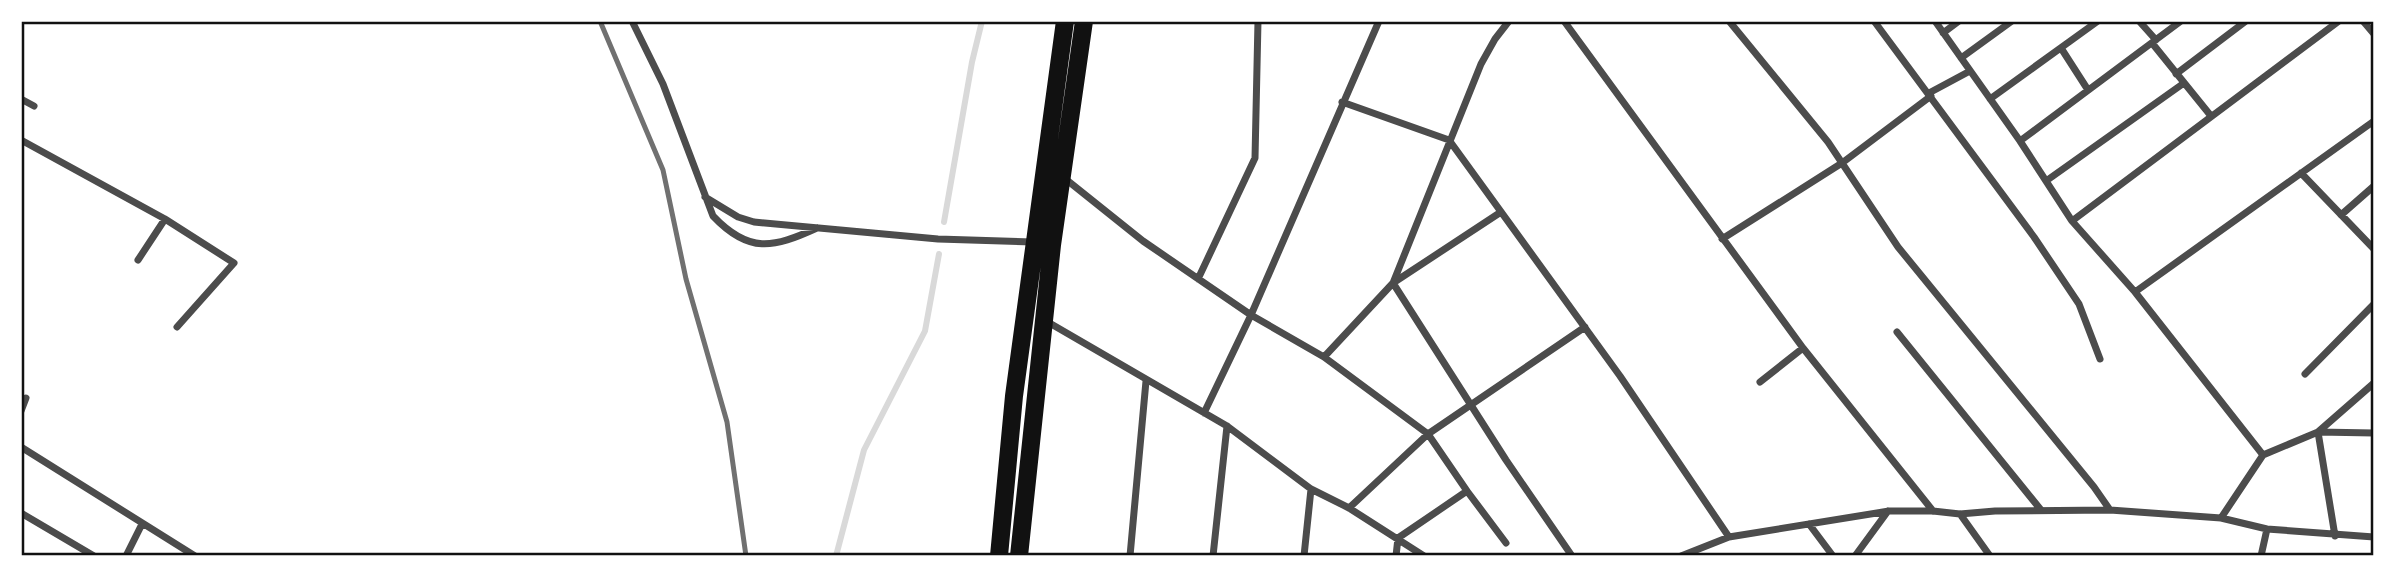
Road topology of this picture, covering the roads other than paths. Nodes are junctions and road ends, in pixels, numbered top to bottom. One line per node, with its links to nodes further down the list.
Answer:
1 (632, 21): 43 (street)
2 (1065, 21): 50 (highway)
3 (1084, 21): 40 (highway)
4 (1258, 21): 53 (street)
5 (1379, 21): 31 (street)
6 (1509, 21): 36 (street)
7 (1564, 21): 49 (street)
8 (1729, 21): 38 (street)
9 (1874, 21): 28 (street)
10 (1935, 21): 20 (street)
11 (1959, 21): 20 (street)
12 (2012, 21): 23 (street)
13 (2098, 21): 22 (street)
14 (2139, 21): 21 (street)
15 (2181, 21): 21 (street)
16 (2246, 21): 25 (street)
17 (2339, 21): 33 (street)
18 (2363, 21): 19 (street)
19 (2373, 31)
20 (1944, 33): 23 (street)
21 (2154, 42): 25 (street); 27 (street)
22 (2061, 48): 27 (street); 30 (street)
23 (1961, 58): 24 (street)
24 (1970, 71): 28 (street); 30 (street)
25 (2176, 74): 26 (street)
26 (2184, 83): 33 (street); 41 (street)
27 (2088, 90): 37 (street)
28 (1930, 95): 38 (street); 64 (street)
29 (21, 99): 32 (street)
30 (1990, 99): 37 (street)
31 (1342, 102): 36 (street); 57 (street)
32 (34, 106)
33 (2211, 116): 47 (street)
34 (2374, 121): 39 (street)
35 (21, 140): 46 (street)
36 (1449, 140): 44 (street); 54 (street)
37 (2020, 141): 41 (street)
38 (1842, 163): 49 (street); 83 (street)
39 (2301, 173): 45 (street); 55 (street)
40 (1062, 177): 50 (highway); 53 (street)
41 (2046, 181): 47 (street)
42 (2374, 186): 45 (street)
43 (705, 197): 48 (street); 48 (street)
44 (1501, 212): 54 (street); 60 (street)
45 (2341, 215): 51 (street)
46 (165, 219): 52 (street); 59 (street)
47 (2072, 221): 55 (street)
48 (819, 227): 50 (street)
49 (1722, 239): 62 (street)
50 (1044, 244): 58 (highway); 100 (highway)
51 (2374, 249)
52 (138, 260)
53 (1198, 279): 57 (street)
54 (1393, 283): 63 (street); 70 (street)
55 (2134, 292): 78 (street)
56 (2374, 303): 65 (street)
57 (1251, 315): 63 (street); 72 (street)
58 (1045, 320): 66 (street); 101 (highway)
59 (177, 327)
60 (1585, 327): 70 (street); 93 (street)
61 (1897, 332): 82 (street)
62 (1803, 348): 67 (street); 85 (street)
63 (1324, 357): 76 (street)
64 (2100, 359)
65 (2305, 374)
66 (1146, 381): 72 (street); 102 (street)
67 (1760, 382)
68 (2374, 383): 74 (street)
69 (26, 398): 71 (street)
70 (1471, 405): 76 (street); 107 (street)
71 (21, 411)
72 (1204, 413): 73 (street)
73 (1227, 426): 79 (street); 103 (street)
74 (2318, 432): 75 (street); 78 (street); 92 (street)
75 (2374, 433)
76 (1429, 434): 80 (street); 81 (street)
77 (21, 447): 89 (street)
78 (2263, 455): 88 (street)
79 (1311, 489): 81 (street); 104 (street)
80 (1467, 491): 95 (street); 96 (street)
81 (1349, 508): 95 (street)
82 (2041, 510): 83 (street); 87 (street)
83 (2109, 510): 88 (street)
84 (1889, 511): 85 (street); 90 (street); 110 (street)
85 (1933, 511): 87 (street)
86 (21, 513): 97 (street)
87 (1960, 514): 111 (street)
88 (2221, 518): 91 (street)
89 (142, 524): 98 (street); 99 (street)
90 (1809, 524): 93 (street); 109 (street)
91 (2267, 529): 92 (street); 112 (street)
92 (2336, 536): 94 (street)
93 (1729, 537): 108 (street)
94 (2374, 537)
95 (1398, 538): 105 (street); 106 (street)
96 (1506, 542)
97 (94, 556)
98 (126, 556)
99 (195, 556)
100 (999, 556)
101 (1019, 556)
102 (1130, 556)
103 (1213, 556)
104 (1304, 556)
105 (1396, 556)
106 (1424, 556)
107 (1572, 556)
108 (1681, 556)
109 (1833, 556)
110 (1855, 556)
111 (1990, 556)
112 (2262, 556)

